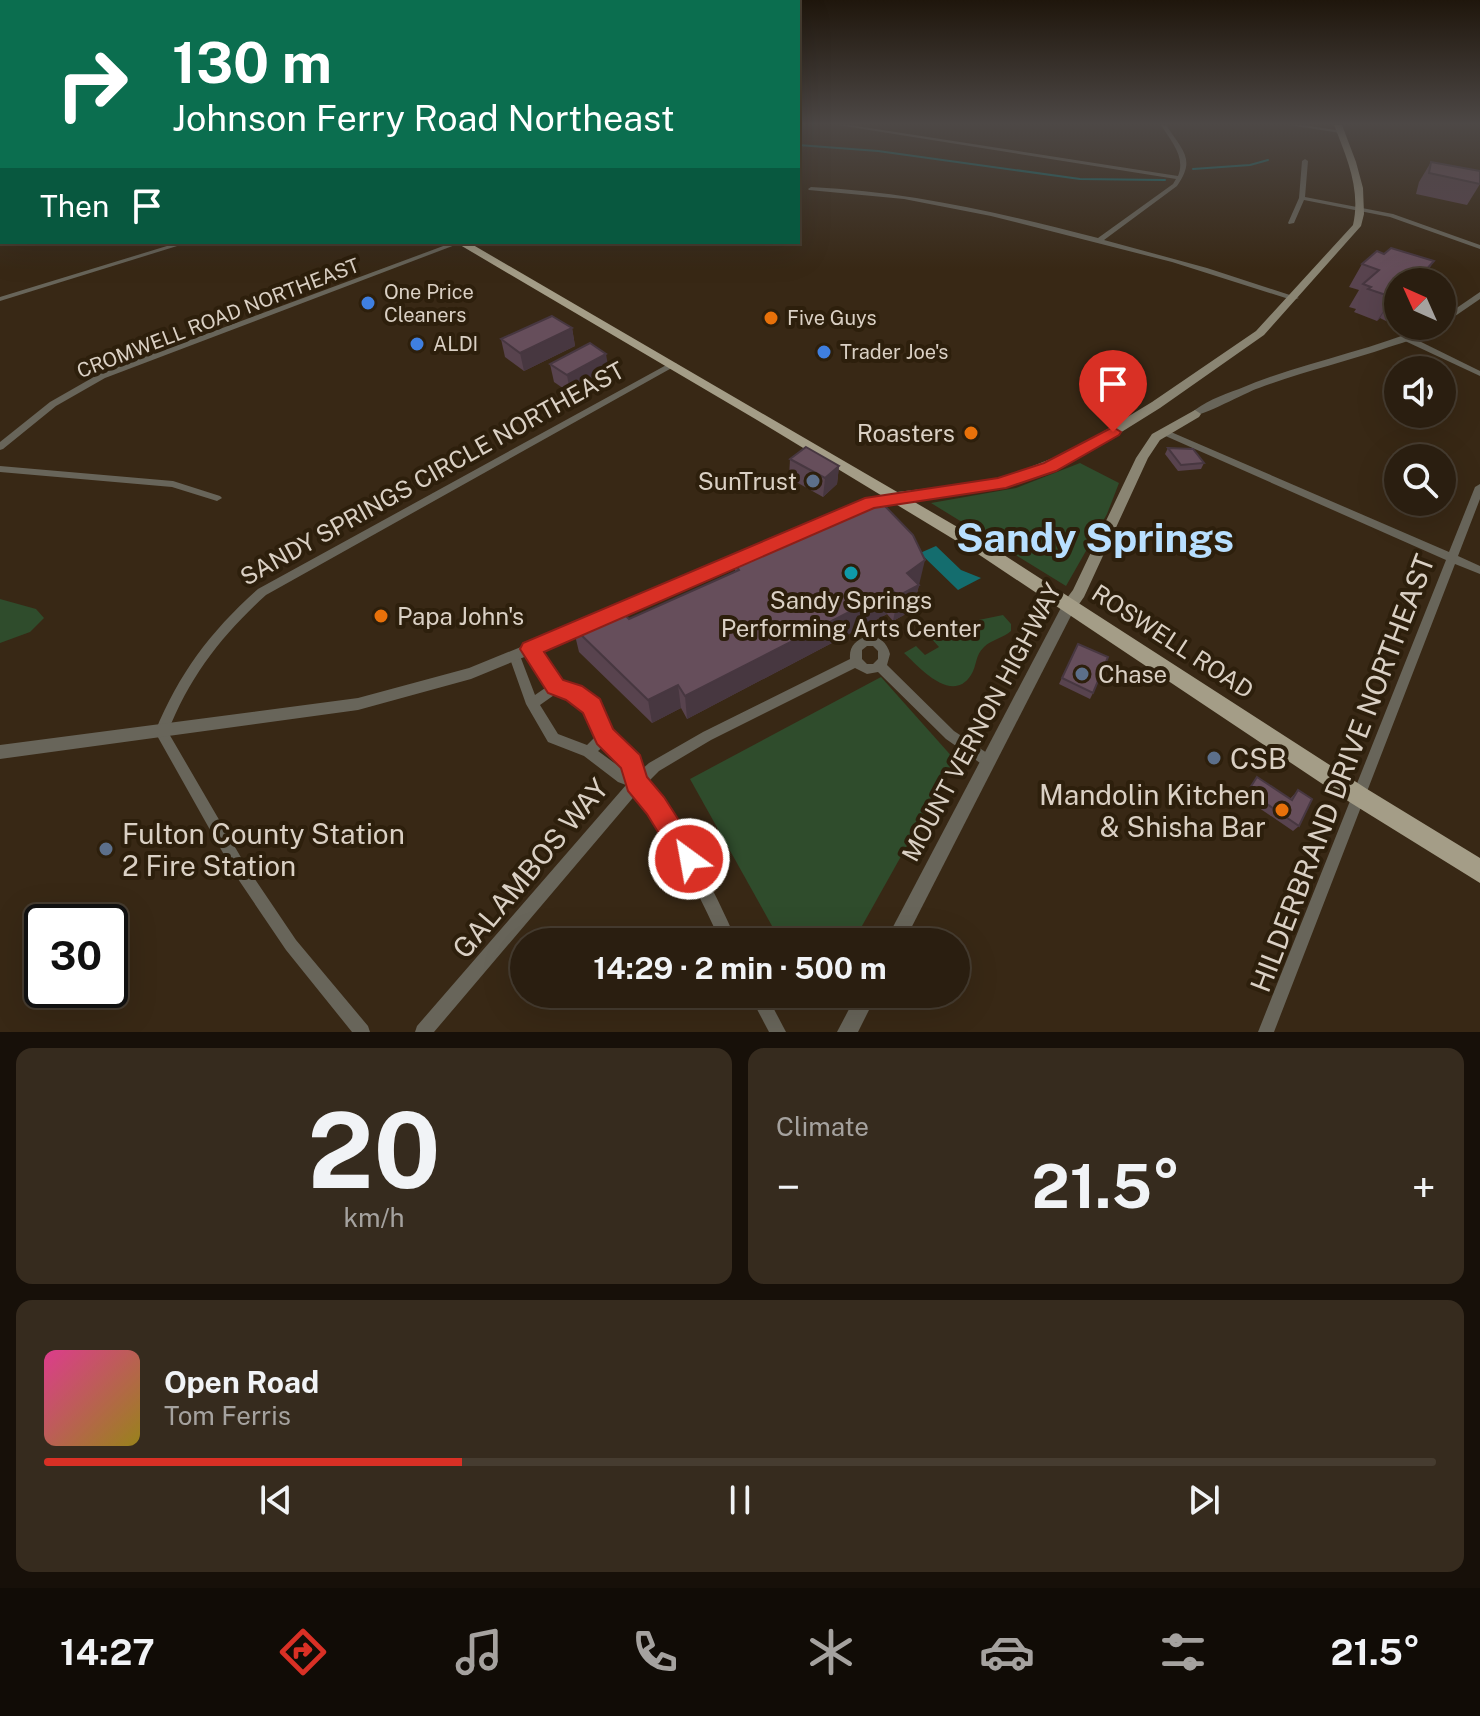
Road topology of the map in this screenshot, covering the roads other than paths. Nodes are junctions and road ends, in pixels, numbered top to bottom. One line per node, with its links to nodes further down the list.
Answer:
1 (1150, 173): 5 (street)
2 (1183, 173): 5 (street)
3 (1304, 173): 7 (street)
4 (1354, 173): 8 (main road)
5 (1181, 178): 10 (street)
6 (811, 189): 10 (street)
7 (1302, 198): 8 (street); 9 (street)
8 (1362, 209): 14 (street); 16 (main road)
9 (1291, 223)
10 (1100, 240): 16 (street)
11 (180, 244): 17 (street)
12 (455, 244): 25 (street, CROMWELL ROAD NORTHEAST)
13 (463, 244): 21 (main road, ROSWELL ROAD)
14 (1480, 247)
15 (1480, 295): 18 (street)
16 (1295, 298): 28 (main road)
17 (0, 299)
18 (1456, 312)
19 (1405, 340): 23 (street)
20 (1410, 340): 22 (street)
21 (673, 365): 28 (main road, ROSWELL ROAD); 39 (street, SANDY SPRINGS CIRCLE NORTHEAST)
22 (1480, 374)
23 (1195, 414): 24 (main road, MOUNT VERNON HIGHWAY)
24 (1164, 432): 30 (street); 32 (main road, MOUNT VERNON HIGHWAY)
25 (0, 447)
26 (0, 469): 29 (street)
27 (1480, 487): 30 (street, HILDERBRAND DRIVE NORTHEAST)
28 (897, 497): 32 (main road, ROSWELL ROAD); 33 (street)
29 (217, 498)
30 (1452, 558): 31 (street); 45 (street, HILDERBRAND DRIVE NORTHEAST)
31 (1480, 570)
32 (1069, 606): 43 (street, MOUNT VERNON HIGHWAY); 45 (main road, ROSWELL ROAD)
33 (530, 649): 34 (street); 37 (street)
34 (515, 656): 38 (street); 39 (street)
35 (857, 661): 36 (street); 36 (street, GALAMBOS WAY); 44 (street, GALAMBOS WAY)
36 (880, 666): 43 (street, GALAMBOS WAY)
37 (556, 687): 38 (street); 40 (street)
38 (532, 704): 42 (street)
39 (161, 732): 41 (street); 51 (street)
40 (605, 736): 42 (street); 44 (street)
41 (0, 752)
42 (589, 752): 44 (street)
43 (988, 761): 48 (street, MOUNT VERNON HIGHWAY)
44 (637, 783): 47 (street); 52 (street, GALAMBOS WAY)
45 (1359, 796): 46 (main road, ROSWELL ROAD); 55 (street, HILDERBRAND DRIVE NORTHEAST)
46 (1480, 871)
47 (722, 928)
48 (901, 928)
49 (765, 1008): 53 (street)
50 (860, 1008): 54 (street)
51 (362, 1032)
52 (423, 1032)
53 (778, 1032)
54 (847, 1032)
55 (1266, 1032)

